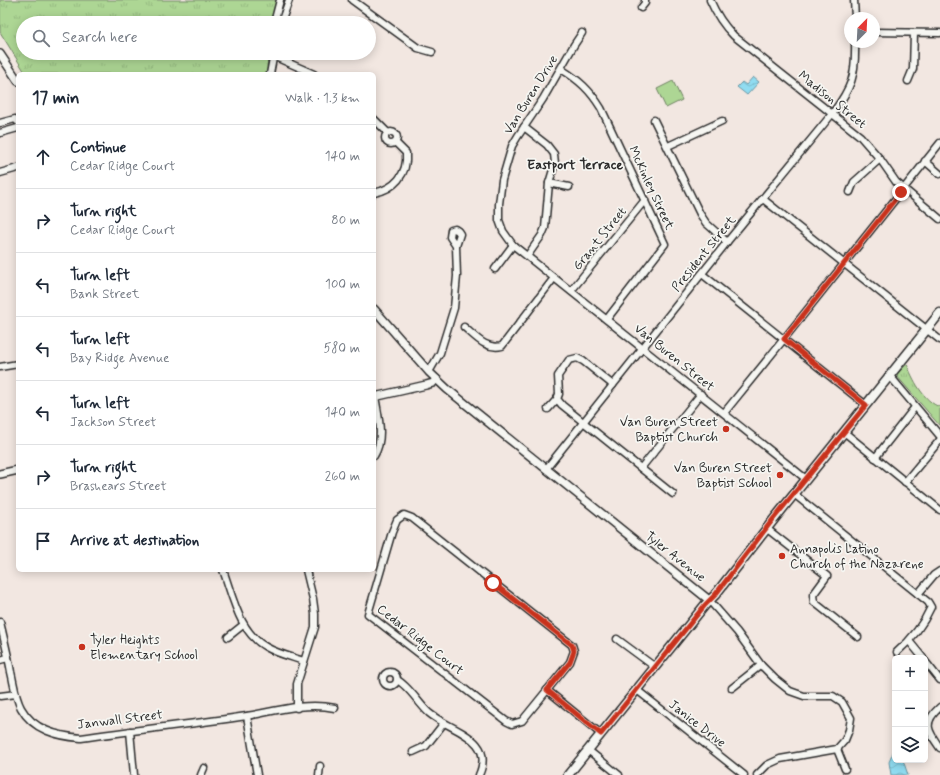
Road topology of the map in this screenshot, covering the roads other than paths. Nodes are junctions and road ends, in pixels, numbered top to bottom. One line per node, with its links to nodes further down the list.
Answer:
1 (280, 0): 9 (street)
2 (289, 0): 10 (street)
3 (352, 0): 11 (street)
4 (645, 0): 7 (street)
5 (710, 0): 27 (street, Madison Street)
6 (854, 0): 8 (street)
7 (641, 8)
8 (854, 12)
9 (276, 16)
10 (283, 16)
11 (374, 16)
12 (376, 17): 18 (street)
13 (880, 32): 15 (street)
14 (582, 33): 22 (street, Van Buren Drive)
15 (914, 33): 16 (street); 26 (street)
16 (940, 33)
17 (855, 48): 27 (street, President Street)
18 (432, 52)
19 (0, 54): 25 (street)
20 (272, 60): 23 (street)
21 (285, 60): 24 (street)
22 (561, 70): 33 (street, Van Buren Drive); 49 (street, McKinley Street)
23 (270, 72)
24 (310, 72)
25 (16, 78)
26 (908, 81)
27 (832, 114): 38 (street, Madison Street); 48 (street, President Street)
28 (16, 120): 32 (street)
29 (654, 120): 37 (street)
30 (376, 121): 46 (street)
31 (722, 121): 37 (street)
32 (0, 123)
33 (524, 127): 43 (street); 52 (street, Van Buren Drive)
34 (16, 129): 35 (street)
35 (0, 133)
36 (940, 143): 39 (street)
37 (668, 146): 51 (street)
38 (880, 159): 45 (street, Madison Street); 47 (street)
39 (925, 161): 42 (street); 45 (street)
40 (16, 169): 41 (street)
41 (0, 173)
42 (940, 174)
43 (549, 183): 44 (street); 54 (street)
44 (569, 187)
45 (903, 188): 50 (street, Madison Street); 55 (street)
46 (376, 192)
47 (850, 192)
48 (763, 198): 51 (street, President Street); 55 (street)
49 (645, 200): 59 (street, Grant Street); 62 (street, McKinley Street)
50 (940, 219)
51 (727, 242): 57 (street, President Street)
52 (513, 244): 54 (street, Van Buren Drive); 56 (street)
53 (456, 246): 70 (street)
54 (528, 255): 58 (street, Van Buren Street)
55 (844, 264): 64 (street); 65 (street)
56 (495, 269)
57 (702, 274): 65 (street); 67 (street, President Street)
58 (554, 278): 59 (street, Van Buren Street); 63 (street)
59 (571, 291): 62 (street, Van Buren Street)
60 (376, 311): 70 (street, Tyler Avenue)
61 (940, 313): 64 (main road)
62 (606, 318): 67 (street, Van Buren Street)
63 (464, 327)
64 (926, 330): 66 (street); 71 (main road)
65 (784, 339): 77 (street); 81 (street)
66 (940, 340)
67 (643, 348): 73 (street, President Street); 74 (street, Van Buren Street)
68 (16, 364): 69 (street)
69 (0, 367)
70 (429, 372): 72 (street, Tyler Avenue)
71 (890, 376): 77 (main road); 78 (street)
72 (436, 379): 75 (street); 89 (street, Tyler Avenue)
73 (613, 385): 76 (street); 82 (street, President Street)
74 (701, 394): 81 (street, Van Buren Street); 88 (street)
75 (376, 396)
76 (557, 399): 79 (street); 82 (street)
77 (866, 405): 83 (main road)
78 (915, 407): 84 (street); 87 (street)
79 (548, 409)
80 (376, 411): 86 (street)
81 (724, 413): 92 (street, Van Buren Street)
82 (584, 422): 88 (street); 89 (street, President Street)
83 (844, 432): 87 (street); 92 (main road)
84 (940, 436)
85 (940, 440): 93 (street)
86 (376, 452)
87 (875, 458): 93 (street)
88 (641, 468): 94 (street)
89 (546, 469): 102 (street, Tyler Avenue)
90 (16, 470): 91 (street)
91 (0, 474)
92 (806, 479): 95 (main road)
93 (905, 482): 96 (street)
94 (673, 494)
95 (794, 494): 97 (main road); 101 (street)
96 (940, 510)
97 (766, 528): 102 (main road); 106 (street)
98 (940, 571): 101 (street)
99 (224, 572): 104 (street)
100 (306, 572): 113 (street)
101 (918, 594): 108 (street)
102 (709, 600): 114 (street, Tyler Avenue); 116 (main road)
103 (0, 622): 111 (street, Janwall Street)
104 (244, 625): 105 (street); 113 (street)
105 (228, 637)
106 (858, 637)
107 (617, 639): 116 (street)
108 (909, 641): 109 (street); 110 (street)
109 (897, 652)
110 (921, 655)
111 (8, 658): 112 (street); 122 (street, Janwall Street)
112 (0, 660)
113 (304, 661): 125 (street)
114 (761, 665): 119 (street); 132 (street, Tyler Avenue)
115 (928, 665): 118 (street)
116 (655, 667): 121 (main road)
117 (397, 680): 128 (street)
118 (940, 680)
119 (732, 688)
120 (547, 690): 120 (street, Cedar Ridge Court); 130 (street)
121 (636, 690): 130 (main road); 145 (street, Janice Drive)
122 (16, 694): 123 (street); 129 (street, Janwall Street)
123 (0, 696)
124 (940, 707): 131 (street)
125 (297, 708): 126 (street, Janwall Street); 127 (street, Janwall Street)
126 (335, 708)
127 (247, 716): 129 (street, Janwall Street); 140 (street)
128 (444, 723): 134 (street); 142 (street)
129 (130, 731): 138 (street)
130 (601, 734): 133 (main road)
131 (940, 748)
132 (836, 749): 137 (street); 146 (street)
133 (588, 750): 143 (main road); 144 (street)
134 (413, 752)
135 (320, 766): 141 (street)
136 (204, 768): 139 (street)
137 (845, 768)
138 (134, 775)
139 (201, 775)
140 (257, 775)
141 (318, 775)
142 (479, 775)
143 (568, 775)
144 (619, 775)
145 (744, 775)
146 (757, 775)

